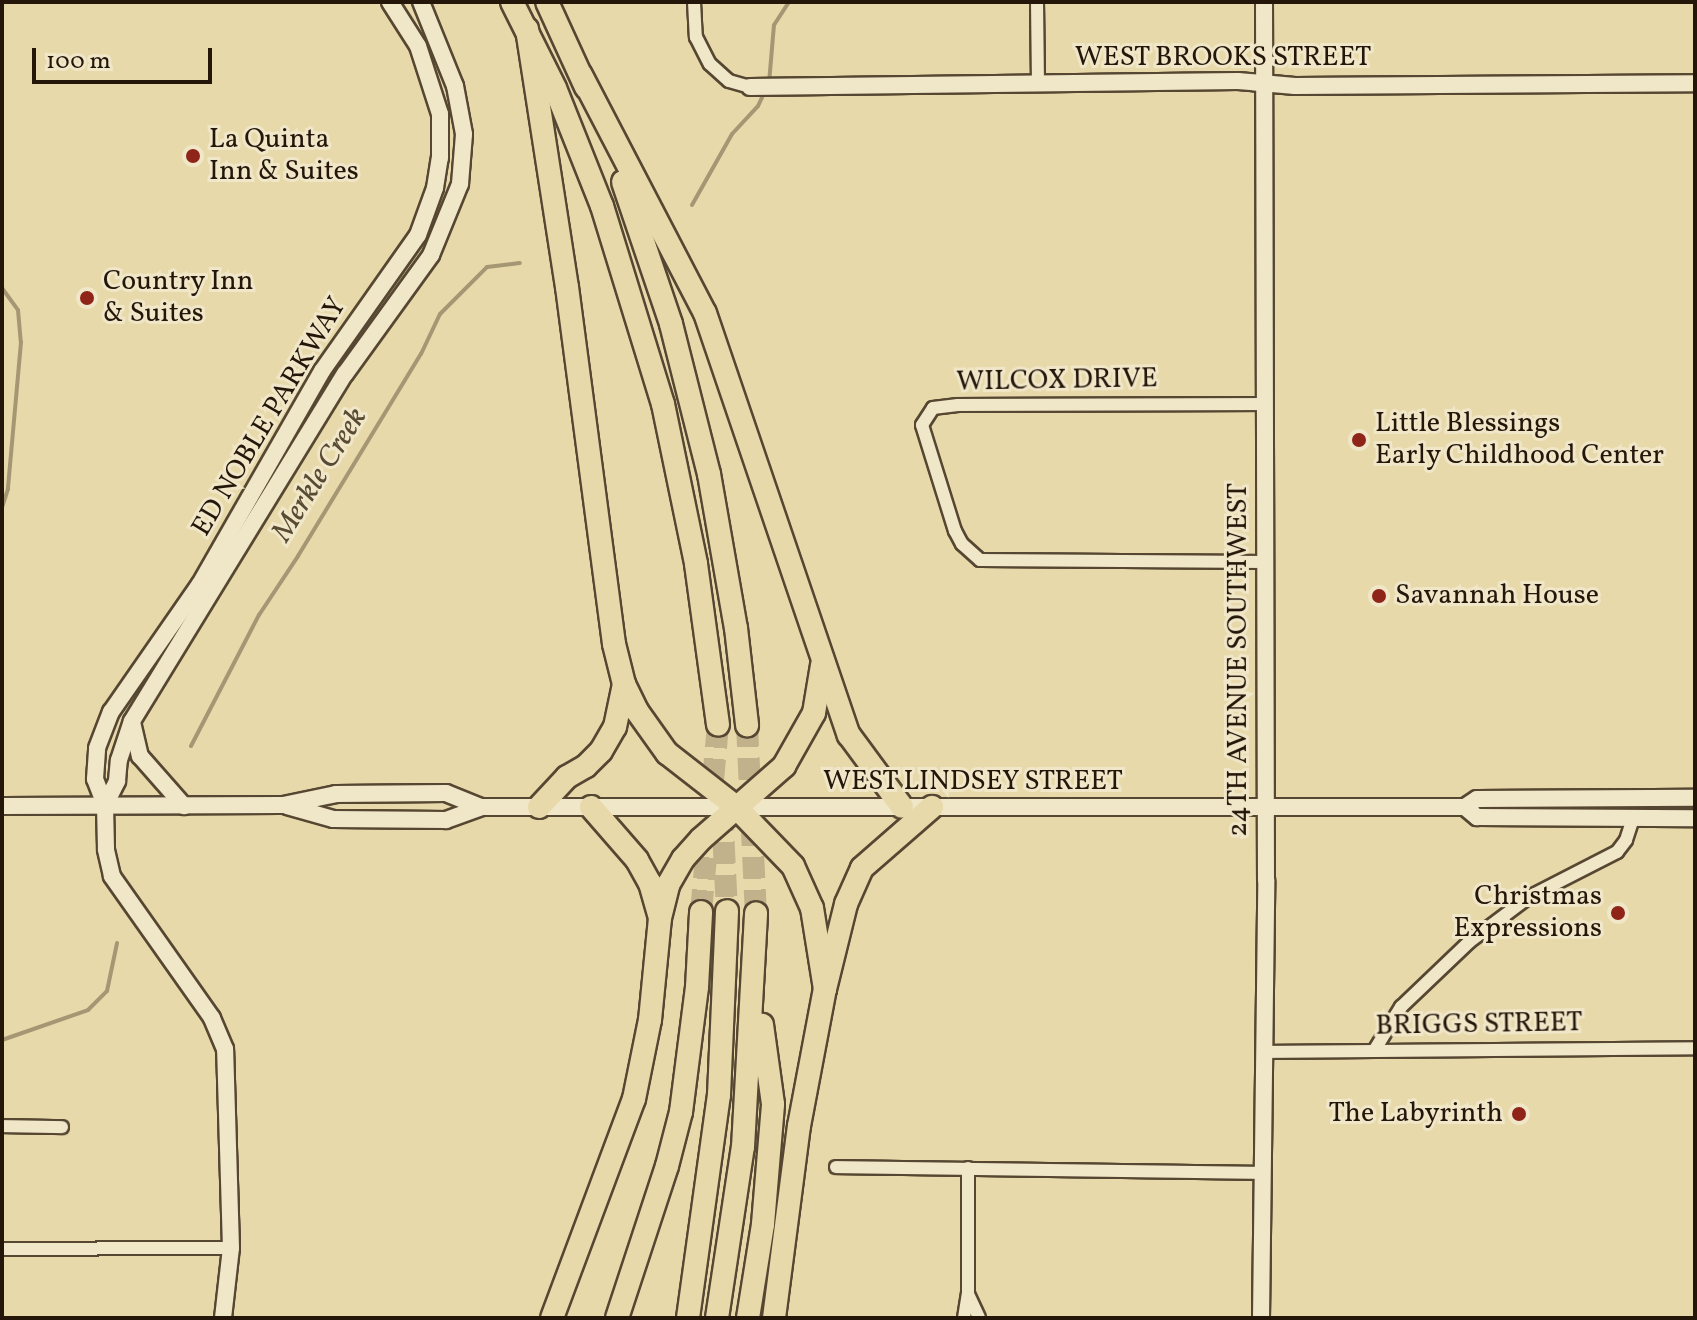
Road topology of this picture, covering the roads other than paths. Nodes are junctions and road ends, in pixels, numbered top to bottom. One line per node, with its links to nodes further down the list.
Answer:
1 (390, 2): 24 (main road, ED NOBLE PARKWAY)
2 (421, 2): 18 (main road, ED NOBLE PARKWAY)
3 (512, 2): 8 (highway)
4 (547, 2): 9 (highway)
5 (694, 2): 13 (street)
6 (1037, 2): 12 (street)
7 (1264, 2): 10 (main road, 24TH AVENUE SOUTHWEST)
8 (527, 29): 17 (highway); 19 (highway)
9 (581, 75): 16 (highway); 20 (highway)
10 (1264, 83): 11 (main road, WEST BROOKS STREET); 12 (main road, WEST BROOKS STREET); 14 (main road, 24TH AVENUE SOUTHWEST)
11 (1695, 83)
12 (1038, 84): 13 (main road, WEST BROOKS STREET)
13 (750, 87)
14 (1266, 404): 15 (main road, 24TH AVENUE SOUTHWEST); 15 (street, WILCOX DRIVE)
15 (1265, 562): 35 (main road, 24TH AVENUE SOUTHWEST)
16 (823, 660): 31 (highway); 32 (highway)
17 (624, 684): 29 (highway); 31 (highway)
18 (132, 721): 24 (main road, ED NOBLE PARKWAY); 27 (main road)
19 (718, 724)
20 (747, 725)
21 (1580, 798): 22 (main road, WEST LINDSEY STREET); 34 (main road, WEST LINDSEY STREET); 36 (main road)
22 (1636, 798): 23 (main road, WEST LINDSEY STREET); 37 (main road)
23 (1695, 798)
24 (105, 805): 26 (main road, WEST LINDSEY STREET); 27 (main road, WEST LINDSEY STREET); 53 (main road, ED NOBLE PARKWAY)
25 (283, 805): 27 (main road, WEST LINDSEY STREET); 28 (main road, WEST LINDSEY STREET); 28 (main road, WEST LINDSEY STREET)
26 (2, 806)
27 (184, 806)
28 (481, 807): 29 (main road, WEST LINDSEY STREET)
29 (539, 807): 30 (main road, WEST LINDSEY STREET)
30 (591, 807): 31 (main road, WEST LINDSEY STREET); 42 (highway)
31 (736, 807): 32 (main road, WEST LINDSEY STREET); 42 (highway); 44 (highway)
32 (902, 807): 33 (main road, WEST LINDSEY STREET)
33 (932, 807): 35 (main road, WEST LINDSEY STREET); 44 (highway)
34 (1465, 807): 35 (main road, WEST LINDSEY STREET); 36 (main road, WEST LINDSEY STREET)
35 (1266, 808): 47 (main road, 24TH AVENUE SOUTHWEST)
36 (1580, 818): 37 (main road, WEST LINDSEY STREET)
37 (1633, 818): 38 (main road, WEST LINDSEY STREET); 46 (street)
38 (1695, 818)
39 (727, 911): 59 (highway)
40 (701, 912): 58 (highway)
41 (756, 913): 43 (highway)
42 (660, 918): 57 (highway)
43 (755, 974): 60 (highway); 61 (highway)
44 (825, 989): 62 (highway)
45 (1695, 1048): 46 (street, BRIGGS STREET)
46 (1374, 1051): 47 (street, BRIGGS STREET)
47 (1264, 1052): 52 (main road, 24TH AVENUE SOUTHWEST)
48 (2, 1126): 49 (street)
49 (62, 1127)
50 (836, 1167): 51 (street)
51 (968, 1168): 52 (street); 55 (street)
52 (1262, 1173): 65 (main road, 24TH AVENUE SOUTHWEST)
53 (231, 1248): 54 (street); 56 (main road, ED NOBLE PARKWAY)
54 (2, 1249)
55 (968, 1294): 63 (street); 64 (street)
56 (223, 1318)
57 (552, 1318)
58 (617, 1318)
59 (688, 1318)
60 (717, 1318)
61 (748, 1318)
62 (774, 1318)
63 (964, 1318)
64 (979, 1318)
65 (1261, 1318)

